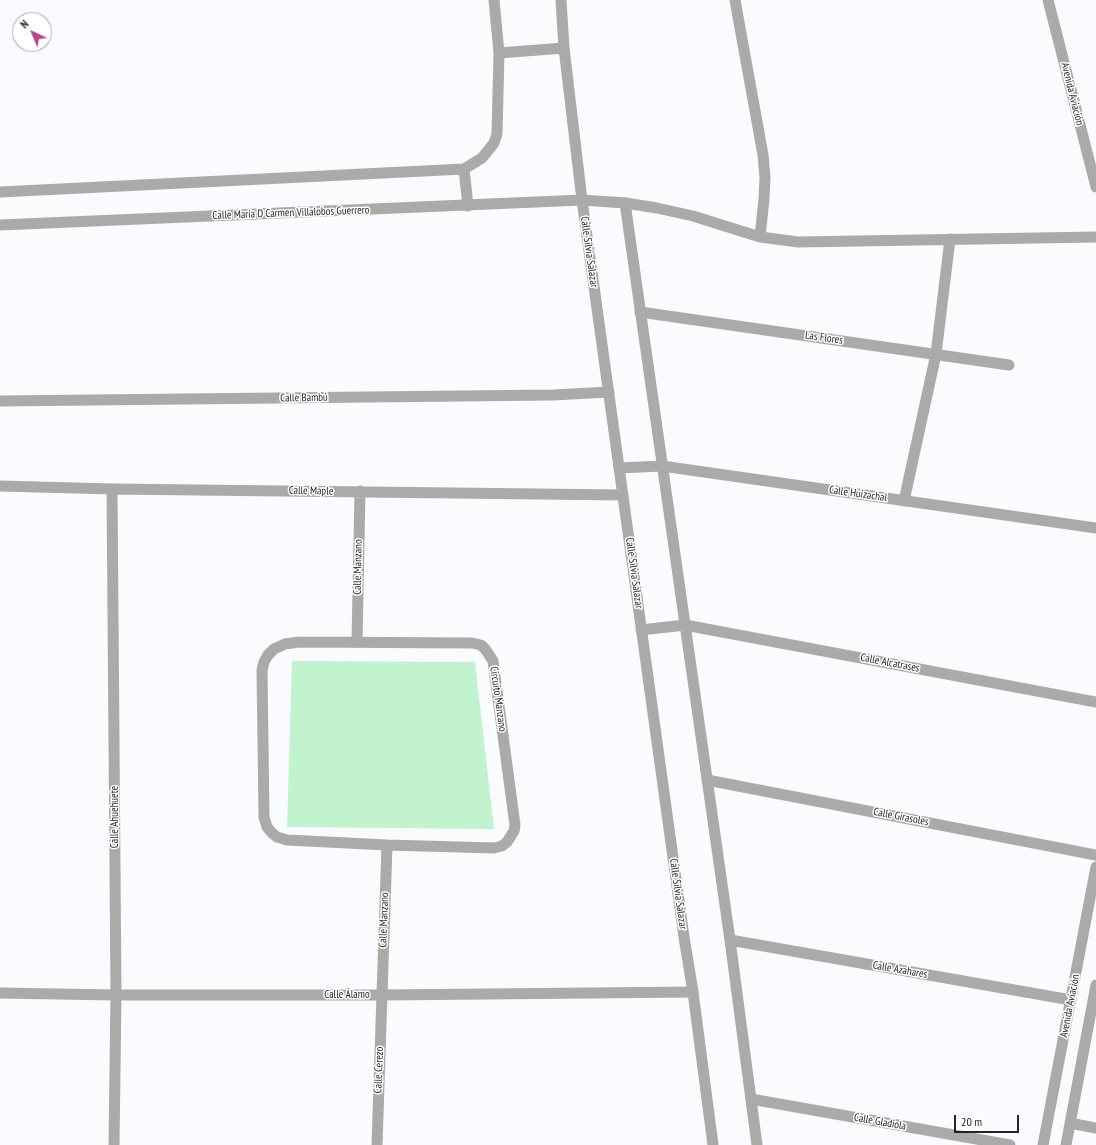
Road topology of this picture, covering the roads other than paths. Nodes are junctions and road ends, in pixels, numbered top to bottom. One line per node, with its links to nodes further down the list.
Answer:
1 (494, 0): 6 (street)
2 (561, 0): 5 (street, Calle Silvia Salazar)
3 (735, 0): 14 (street)
4 (1048, 0): 8 (street, Avenida Aviación)
5 (564, 48): 6 (street); 10 (street, Calle Silvia Salazar)
6 (499, 53): 7 (street)
7 (464, 168): 9 (street); 12 (street)
8 (1096, 187)
9 (0, 192)
10 (582, 200): 11 (street, Calle María D Carmen Villalobos Guerrero); 12 (street, Calle María D Carmen Villalobos Guerrero); 20 (street, Calle Silvia Salazar)
11 (624, 203): 14 (street, Calle María D Carmen Villalobos Guerrero); 17 (street)
12 (468, 206): 13 (street, Calle María D Carmen Villalobos Guerrero)
13 (0, 225)
14 (760, 237): 16 (street, Calle María D Carmen Villalobos Guerrero)
15 (1096, 237): 16 (street, Calle María D Carmen Villalobos Guerrero)
16 (950, 240): 18 (street)
17 (640, 312): 18 (street, Las Flores); 22 (street)
18 (936, 354): 19 (street, Las Flores); 28 (street)
19 (1009, 365)
20 (609, 392): 21 (street, Calle Bambú); 23 (street, Calle Silvia Salazar)
21 (0, 401)
22 (662, 466): 23 (street, Calle Huizachal); 28 (street, Calle Huizachal); 30 (street)
23 (619, 468): 27 (street, Calle Silvia Salazar)
24 (0, 486): 25 (street, Calle Maple)
25 (112, 489): 26 (street, Calle Maple); 42 (street, Calle Ahuehuete)
26 (360, 491): 27 (street, Calle Maple); 32 (street, Calle Manzano)
27 (623, 495): 31 (street, Calle Silvia Salazar)
28 (904, 501): 29 (street, Calle Huizachal)
29 (1096, 528)
30 (685, 625): 31 (street, Calle Alcatrases); 33 (street, Calle Alcatrases); 34 (street)
31 (641, 630): 40 (street, Calle Silvia Salazar)
32 (357, 642): 35 (street, Circuito Manzano); 35 (street, Circuito Manzano)
33 (1096, 702)
34 (707, 780): 36 (street, Calle Girasoles); 38 (street)
35 (387, 845): 43 (street, Calle Manzano)
36 (1096, 854)
37 (1096, 867): 44 (street, Avenida Aviación)
38 (730, 940): 44 (street, Calle Azahares); 45 (street)
39 (1096, 985): 46 (street, Avenida Aviación)
40 (693, 992): 43 (street, Calle Álamo); 50 (street, Calle Silvia Salazar)
41 (0, 993): 42 (street, Calle Álamo)
42 (116, 995): 43 (street, Calle Álamo); 48 (street, Calle Ahuehuete)
43 (382, 995): 49 (street, Calle Cerezo)
44 (1071, 1000): 53 (street, Avenida Aviación)
45 (751, 1099): 51 (street); 52 (street, Calle Gladiola)
46 (1070, 1123): 47 (street); 54 (street, Avenida Aviación)
47 (1096, 1128)
48 (114, 1145)
49 (376, 1145)
50 (713, 1145)
51 (757, 1145)
52 (1010, 1145)
53 (1043, 1145)
54 (1066, 1145)

